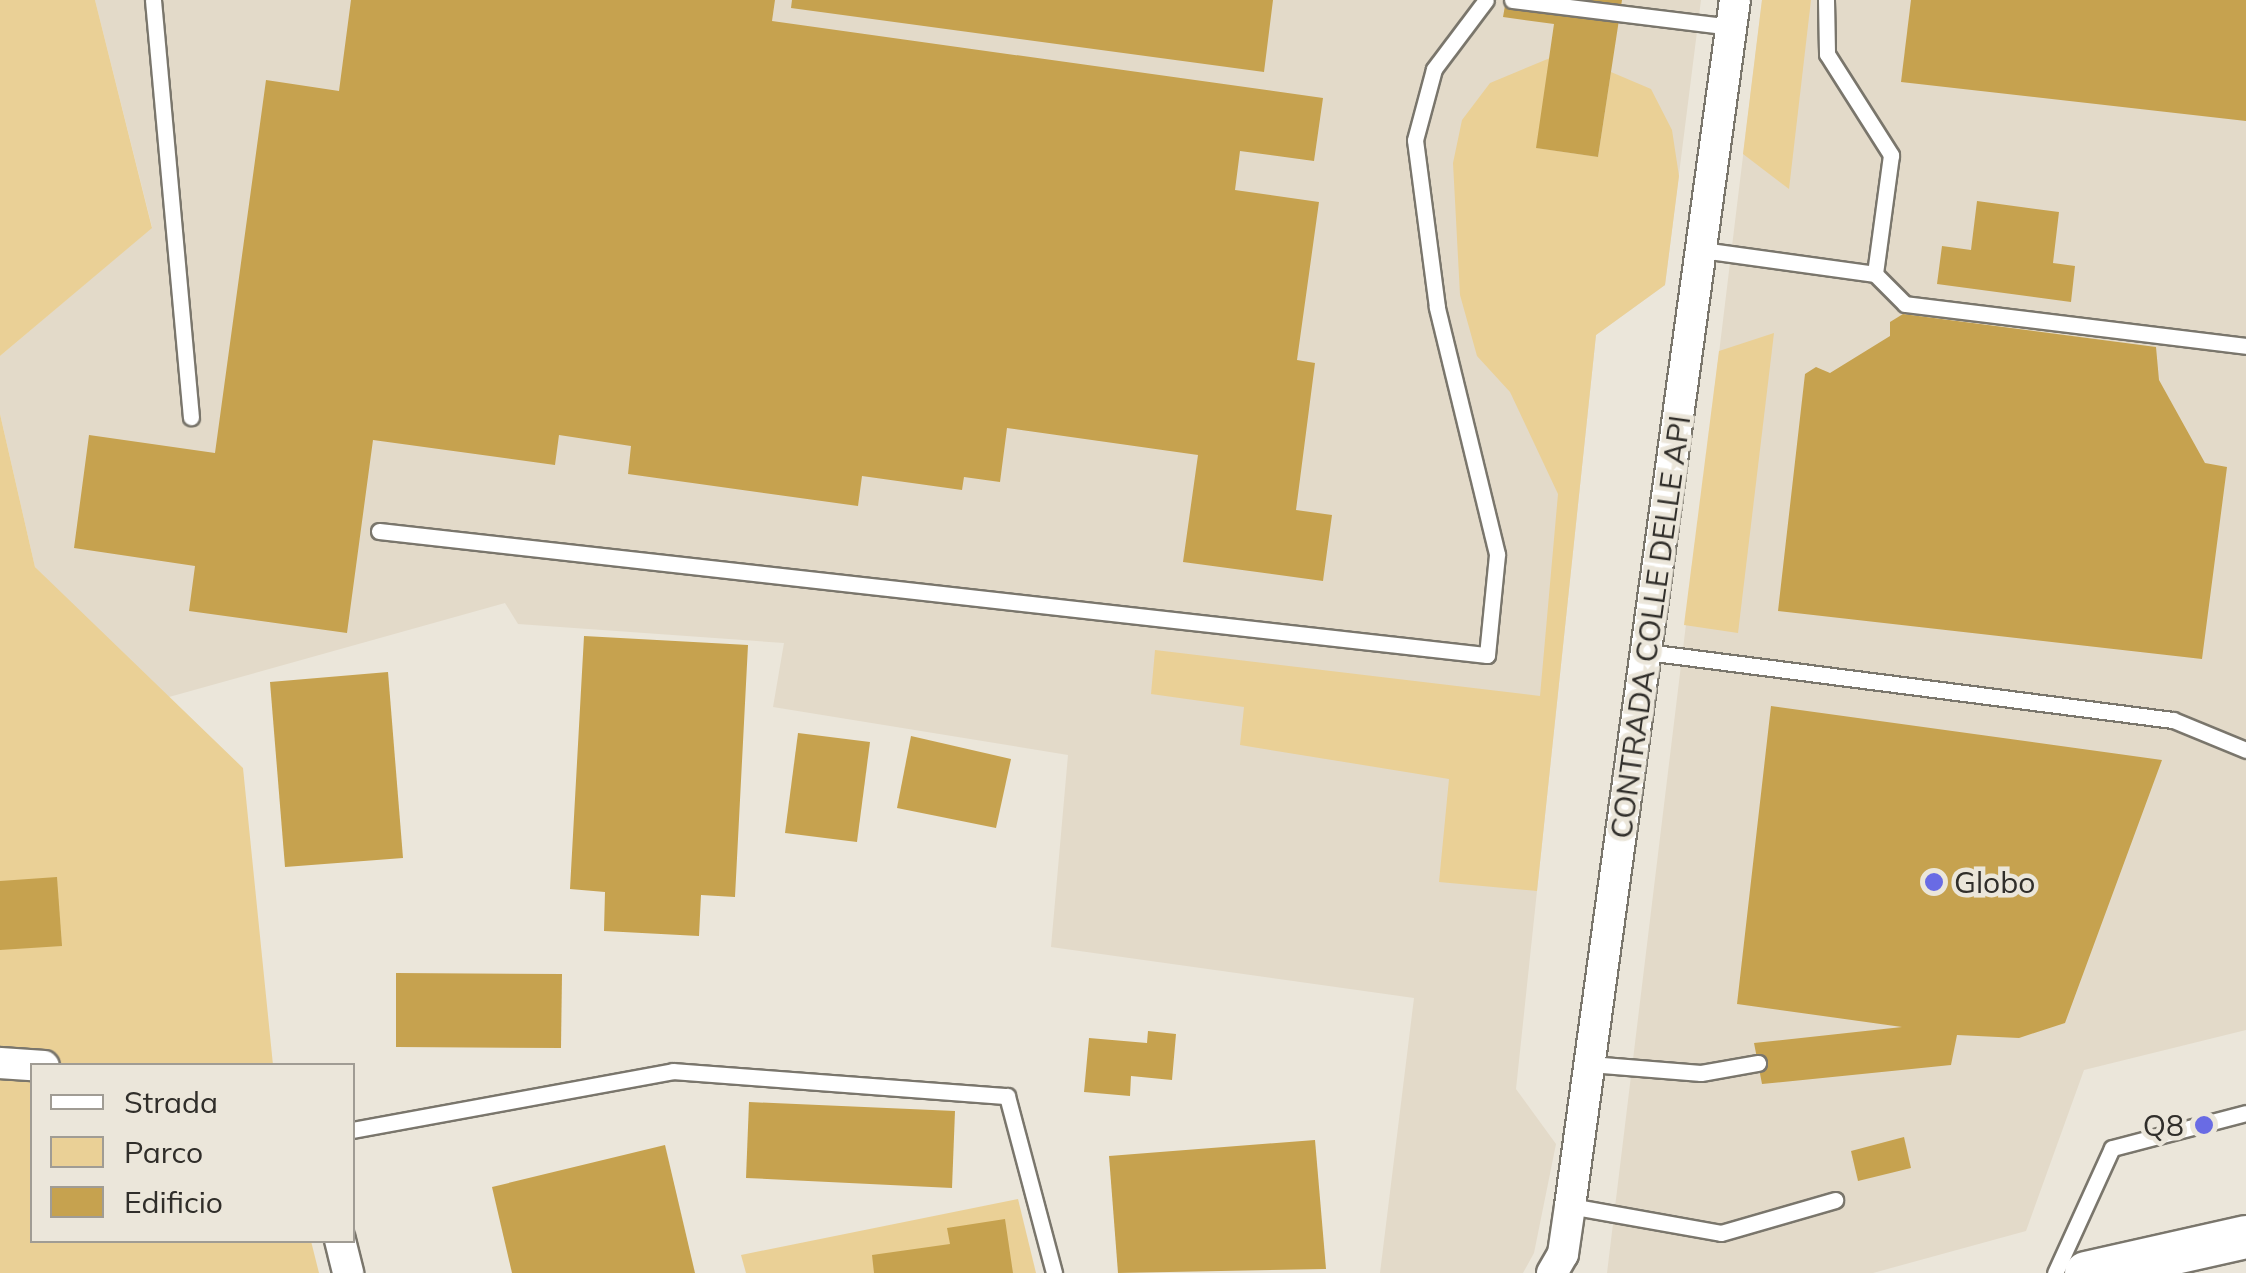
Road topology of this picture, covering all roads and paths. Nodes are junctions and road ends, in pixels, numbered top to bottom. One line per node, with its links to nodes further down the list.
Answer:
1 (153, 0): 9 (lane)
2 (1486, 0): 10 (lane)
3 (1512, 0): 5 (lane)
4 (1826, 0): 7 (lane)
5 (1734, 14): 6 (street, CONTRADA COLLE DELLE API)
6 (1702, 250): 7 (lane); 11 (street, CONTRADA COLLE DELLE API)
7 (1875, 274): 8 (lane)
8 (2246, 346)
9 (190, 417)
10 (379, 531)
11 (1647, 652): 12 (lane); 15 (street, CONTRADA COLLE DELLE API)
12 (2246, 750)
13 (0, 1062): 16 (street)
14 (1758, 1063): 15 (lane)
15 (1590, 1064): 20 (street, CONTRADA COLLE DELLE API)
16 (30, 1065)
17 (2246, 1114): 26 (lane)
18 (355, 1129): 25 (lane)
19 (1835, 1200): 20 (lane)
20 (1570, 1206): 23 (street, CONTRADA COLLE DELLE API)
21 (2246, 1237): 27 (main road)
22 (341, 1243): 24 (street)
23 (1561, 1267)
24 (348, 1273)
25 (1054, 1273)
26 (2054, 1273)
27 (2086, 1273)

